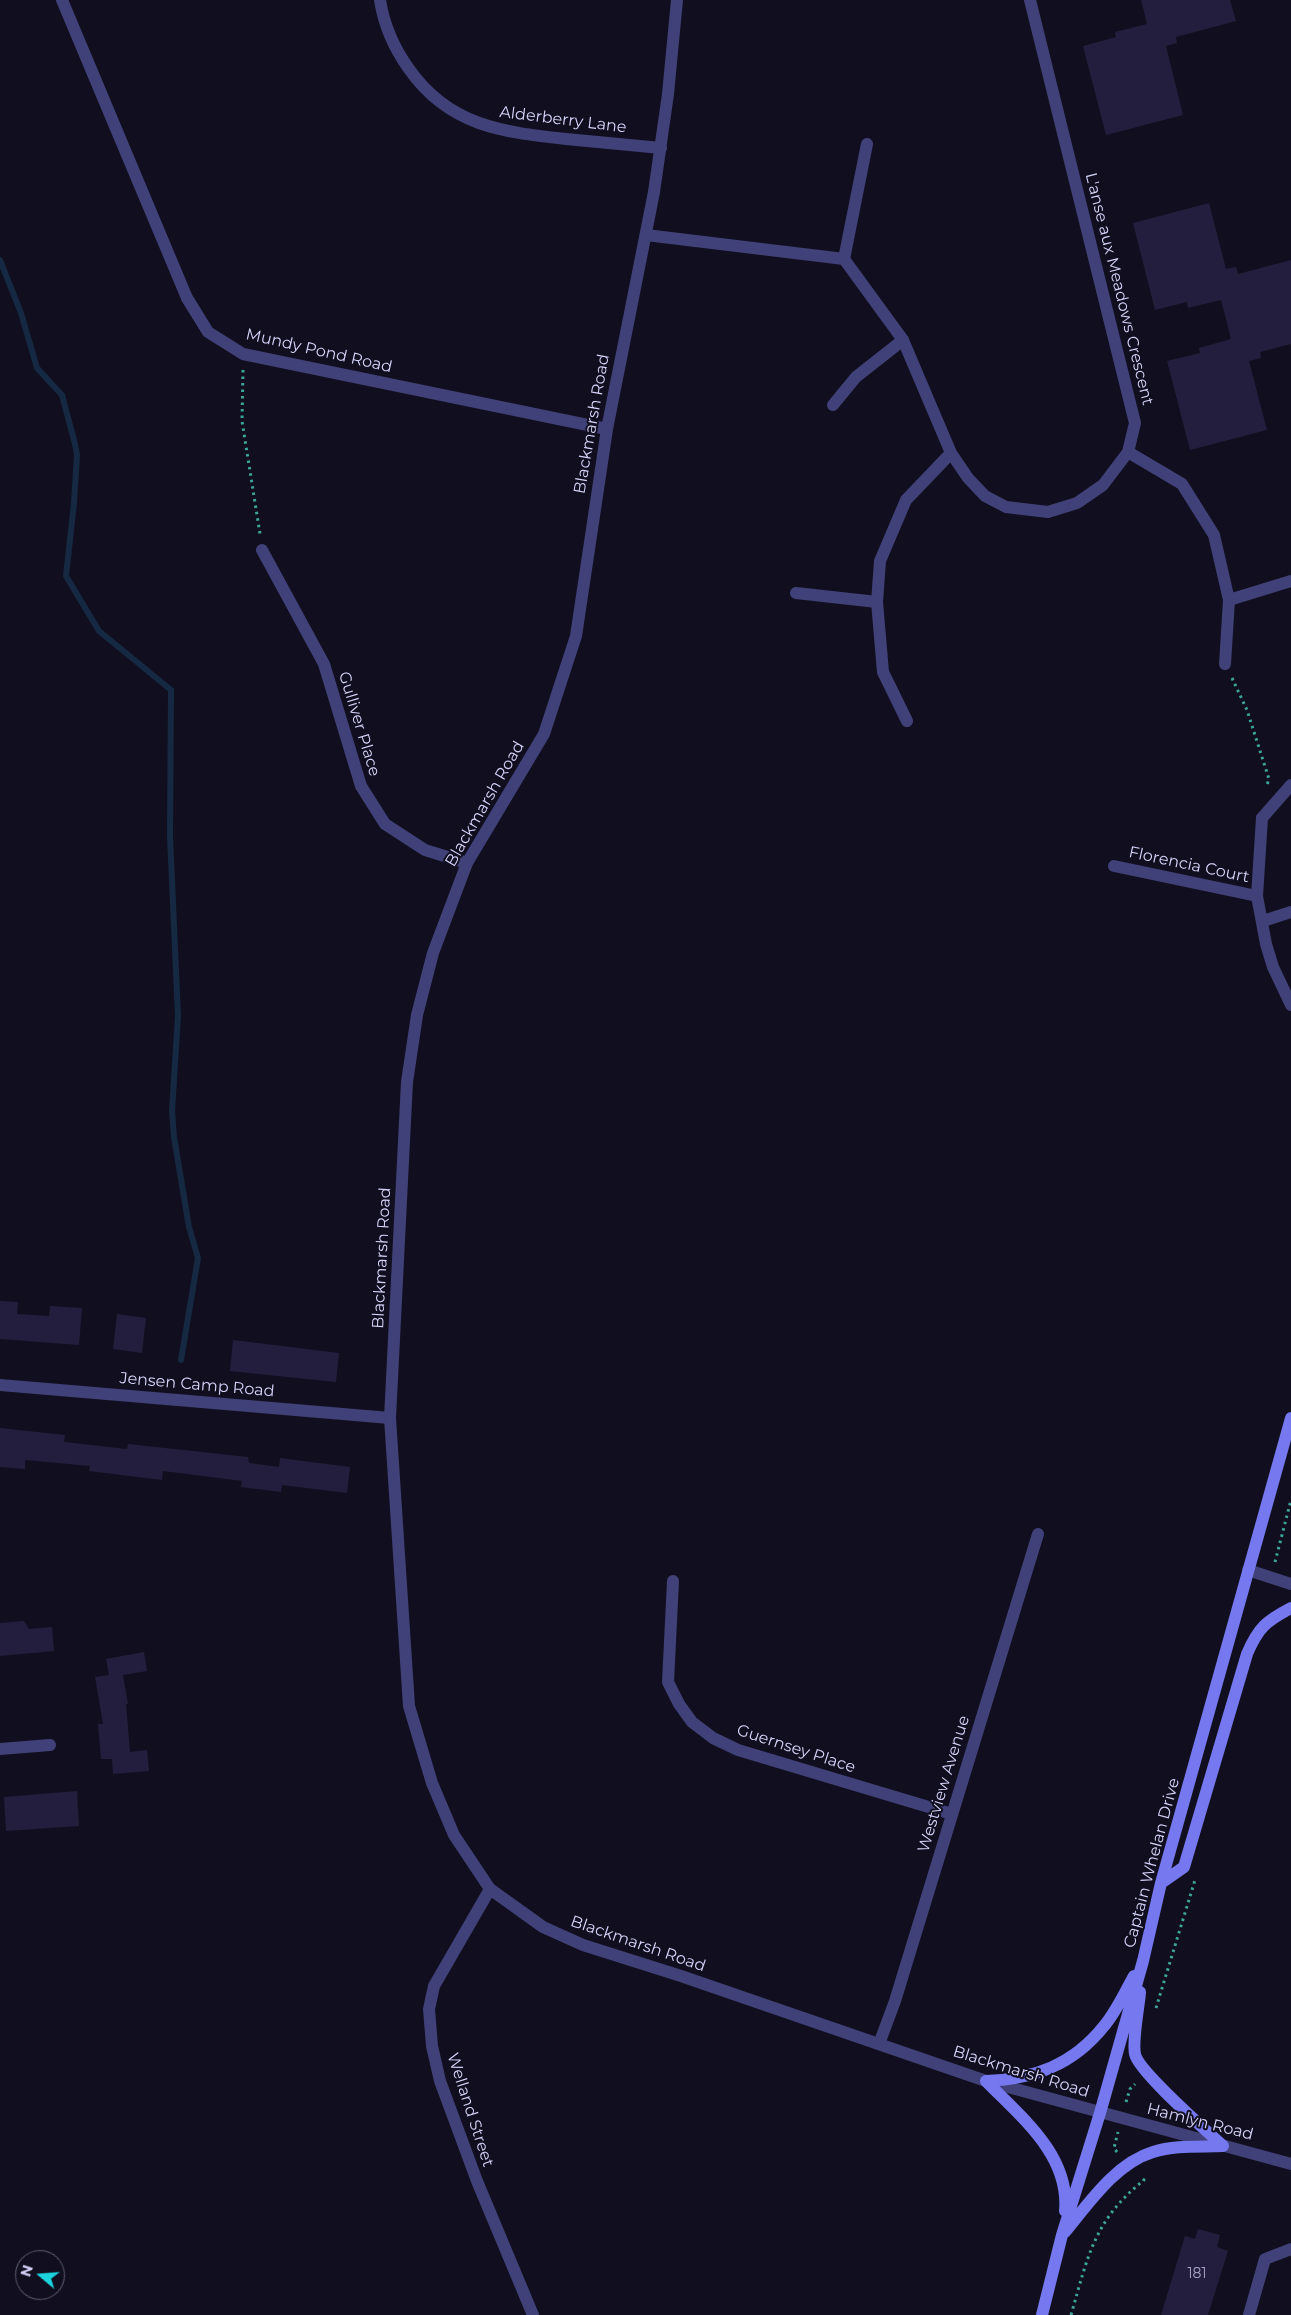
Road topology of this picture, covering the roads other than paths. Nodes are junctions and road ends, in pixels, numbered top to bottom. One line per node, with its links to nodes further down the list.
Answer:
1 (62, 0): 11 (street, Mundy Pond Road)
2 (380, 0): 6 (street, Alderberry Lane)
3 (677, 0): 6 (street, Blackmarsh Road)
4 (1030, 0): 12 (street, L'anse aux Meadows Crescent)
5 (867, 144): 8 (street)
6 (661, 148): 7 (street, Blackmarsh Road)
7 (646, 235): 8 (street); 11 (street, Blackmarsh Road)
8 (844, 259): 9 (street, L'anse aux Meadows Crescent)
9 (903, 340): 10 (street); 13 (street, L'anse aux Meadows Crescent)
10 (833, 405)
11 (607, 429): 22 (street, Blackmarsh Road)
12 (1128, 452): 13 (street, L'anse aux Meadows Crescent); 17 (street)
13 (951, 453): 18 (street)
14 (262, 550): 22 (street, Gulliver Place)
15 (1291, 581): 17 (street)
16 (796, 593): 18 (street)
17 (1229, 600): 19 (street)
18 (877, 602): 20 (street)
19 (1225, 664)
20 (906, 721)
21 (1291, 785): 24 (street)
22 (467, 863): 29 (street, Blackmarsh Road)
23 (1114, 866): 24 (street, Florencia Court)
24 (1257, 896): 26 (street)
25 (1291, 912): 26 (street)
26 (1263, 921): 27 (street)
27 (1291, 1005)
28 (0, 1385): 29 (street, Jensen Camp Road)
29 (390, 1418): 40 (street, Blackmarsh Road)
30 (1291, 1418): 32 (main road, Captain Whelan Drive)
31 (1038, 1534): 38 (street, Westview Avenue)
32 (1248, 1570): 34 (street); 39 (main road, Captain Whelan Drive)
33 (673, 1581): 38 (street, Guernsey Place)
34 (1291, 1584)
35 (1291, 1608): 39 (main road)
36 (50, 1745): 37 (street)
37 (0, 1749)
38 (952, 1814): 42 (street, Westview Avenue)
39 (1162, 1883): 41 (main road, Captain Whelan Drive)
40 (490, 1889): 42 (street, Blackmarsh Road); 49 (street, Welland Street)
41 (1143, 1961): 43 (main road); 44 (main road, Captain Whelan Drive); 45 (main road)
42 (880, 2044): 43 (street, Blackmarsh Road)
43 (986, 2081): 44 (street, Blackmarsh Road); 47 (main road)
44 (1100, 2113): 45 (street, Hamlyn Road); 47 (main road, Captain Whelan Drive)
45 (1223, 2146): 46 (street, Hamlyn Road); 47 (main road)
46 (1291, 2164)
47 (1062, 2235): 50 (main road, Captain Whelan Drive)
48 (1291, 2250): 51 (street)
49 (533, 2315)
50 (1042, 2315)
51 (1249, 2315)

